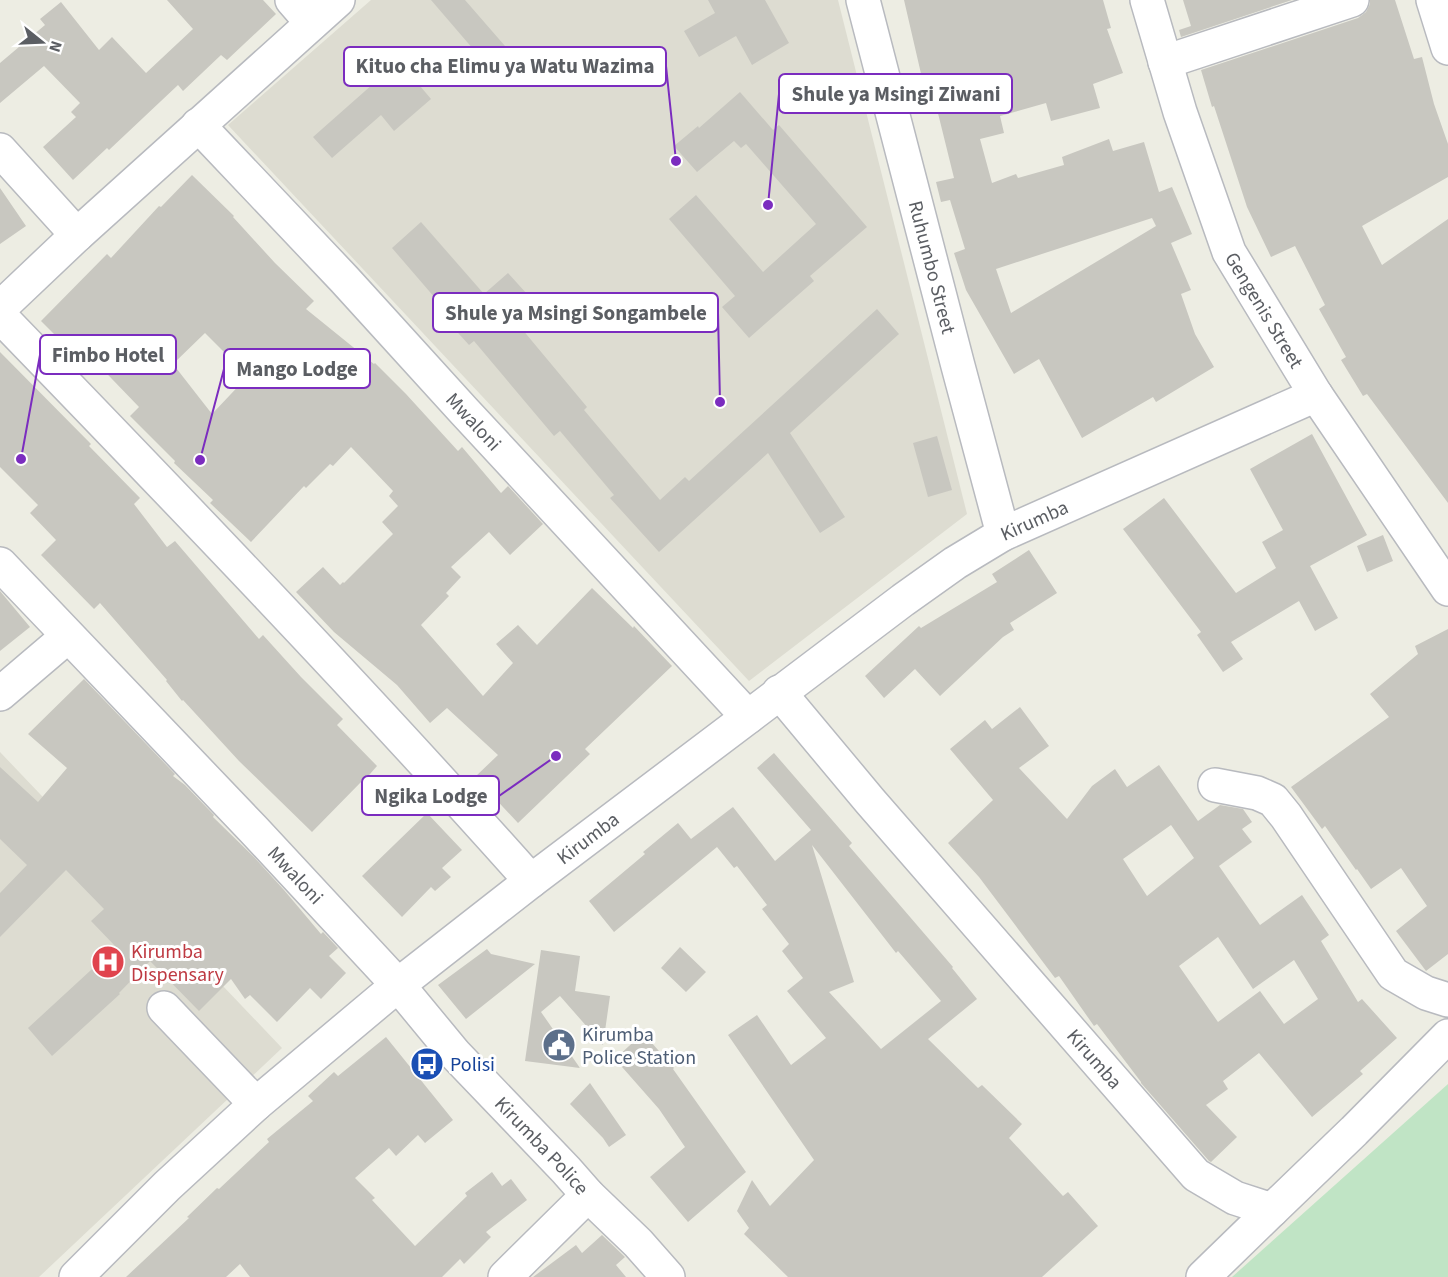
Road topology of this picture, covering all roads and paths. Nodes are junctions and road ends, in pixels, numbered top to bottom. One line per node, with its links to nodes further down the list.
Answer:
1 (338, 0): 6 (street)
2 (863, 0): 15 (street, Ruhumbo Street)
3 (1147, 0): 8 (street, Gengenis Street)
4 (1353, 0): 8 (street)
5 (1433, 0): 7 (street)
6 (302, 12): 9 (street)
7 (1448, 48)
8 (1165, 62): 14 (street, Gengenis Street)
9 (198, 125): 11 (street); 21 (street, Mwaloni)
10 (0, 150): 11 (street)
11 (77, 235): 12 (street)
12 (0, 308)
13 (0, 316): 23 (street)
14 (1316, 395): 15 (street, Kirumba); 17 (street, Gengenis Street)
15 (1003, 534): 19 (street, Kirumba)
16 (0, 564): 18 (street, Mwaloni)
17 (1448, 589)
18 (68, 636): 20 (street); 24 (street, Mwaloni)
19 (779, 692): 21 (street, Kirumba); 30 (street, Kirumba)
20 (0, 694)
21 (748, 717): 23 (street, Kirumba)
22 (1215, 785): 25 (street)
23 (531, 881): 24 (street, Kirumba)
24 (399, 985): 28 (street); 29 (street, Kirumba Police)
25 (1448, 1000)
26 (164, 1008): 28 (street)
27 (1448, 1036): 30 (street)
28 (256, 1104): 31 (street)
29 (588, 1195): 32 (street, Kirumba Police); 33 (street)
30 (1272, 1210): 34 (street)
31 (76, 1277)
32 (505, 1277)
33 (668, 1277)
34 (1203, 1277)

